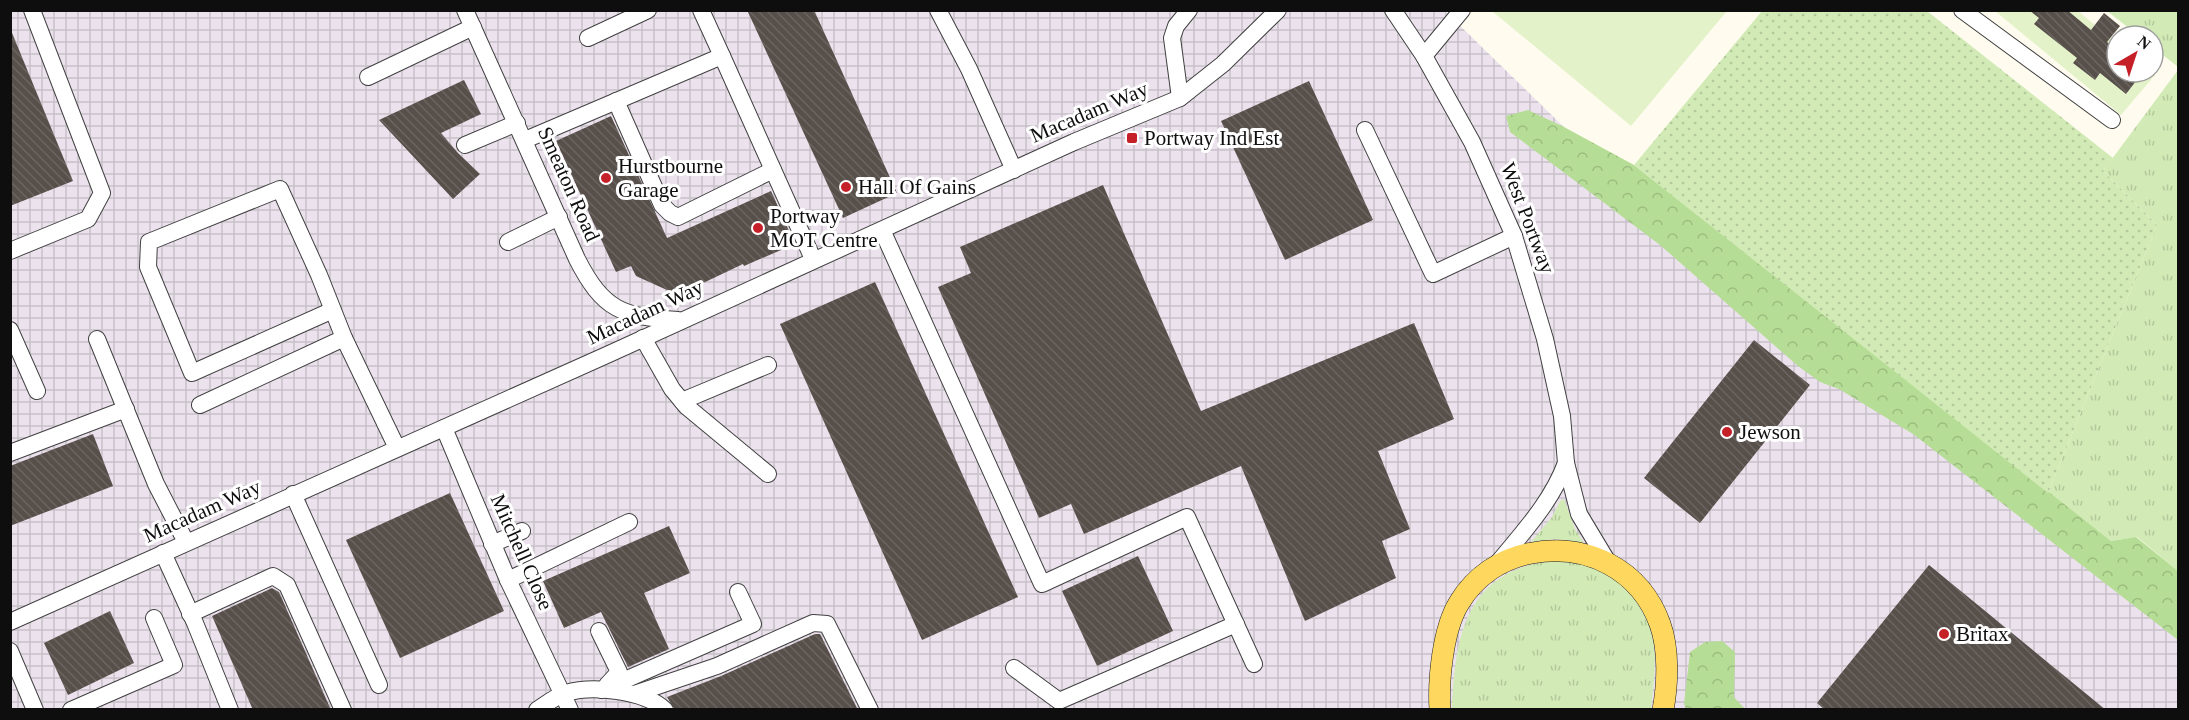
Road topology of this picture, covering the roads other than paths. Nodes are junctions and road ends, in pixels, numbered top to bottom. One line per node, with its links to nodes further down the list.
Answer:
1 (32, 10): 30 (street)
2 (465, 10): 12 (street, Smeaton Road)
3 (648, 10): 13 (street)
4 (701, 10): 14 (street)
5 (938, 10): 25 (street)
6 (1189, 10): 17 (street)
7 (1278, 10): 17 (street, Macadam Way)
8 (1383, 10): 11 (street)
9 (1462, 10): 15 (street)
10 (1962, 10): 19 (street)
11 (1397, 17): 15 (street, West Portway)
12 (473, 27): 16 (street); 20 (street, Smeaton Road)
13 (588, 38)
14 (722, 56): 18 (street); 24 (street)
15 (1424, 56): 28 (street, West Portway)
16 (368, 77)
17 (1180, 98): 25 (street, Macadam Way)
18 (616, 100): 22 (street); 24 (street)
19 (2112, 120)
20 (517, 123): 22 (street, Smeaton Road); 23 (street)
21 (1365, 130): 28 (street)
22 (525, 140): 26 (street, Smeaton Road)
23 (465, 145)
24 (773, 170): 31 (street)
25 (1014, 170): 27 (street, Macadam Way)
26 (560, 217): 29 (street); 33 (street, Smeaton Road)
27 (882, 230): 31 (street, Macadam Way); 61 (street)
28 (1514, 236): 46 (street, West Portway)
29 (508, 242)
30 (10, 251)
31 (813, 260): 33 (street, Macadam Way)
32 (333, 310): 32 (street); 35 (street)
33 (679, 320): 37 (street, Macadam Way)
34 (10, 330): 39 (street)
35 (344, 338): 41 (street); 44 (street)
36 (97, 339): 42 (street)
37 (643, 339): 40 (street); 43 (street, Macadam Way)
38 (768, 365): 40 (street)
39 (37, 391)
40 (682, 400): 47 (street)
41 (200, 405)
42 (126, 409): 45 (street); 51 (street)
43 (444, 428): 44 (street, Macadam Way); 52 (street, Mitchell Close)
44 (397, 448): 48 (street, Macadam Way)
45 (10, 453)
46 (1566, 464): 54 (street, West Portway); 55 (street)
47 (768, 474)
48 (293, 494): 51 (street, Macadam Way); 66 (street)
49 (629, 522): 56 (street)
50 (522, 531): 52 (street)
51 (186, 542): 53 (street, Macadam Way)
52 (492, 544): 56 (street, Mitchell Close)
53 (163, 553): 58 (street); 60 (street, Macadam Way)
54 (1609, 564): 55 (main road); 71 (main road)
55 (1496, 565): 70 (main road)
56 (508, 580): 68 (street, Mitchell Close)
57 (738, 592): 67 (street)
58 (190, 614): 74 (street); 75 (street)
59 (154, 618): 73 (street)
60 (10, 622)
61 (1236, 624): 64 (street); 65 (street)
62 (599, 631): 67 (street)
63 (10, 651): 72 (street)
64 (1254, 664)
65 (1014, 668)
66 (379, 686)
67 (602, 690): 68 (street); 69 (street)
68 (563, 694): 76 (street); 77 (street, Mitchell Close)
69 (634, 694): 78 (street); 79 (street)
70 (1437, 706)
71 (1665, 706)
72 (35, 710)
73 (71, 710)
74 (230, 710)
75 (343, 710)
76 (537, 710)
77 (570, 710)
78 (665, 710)
79 (870, 710)

